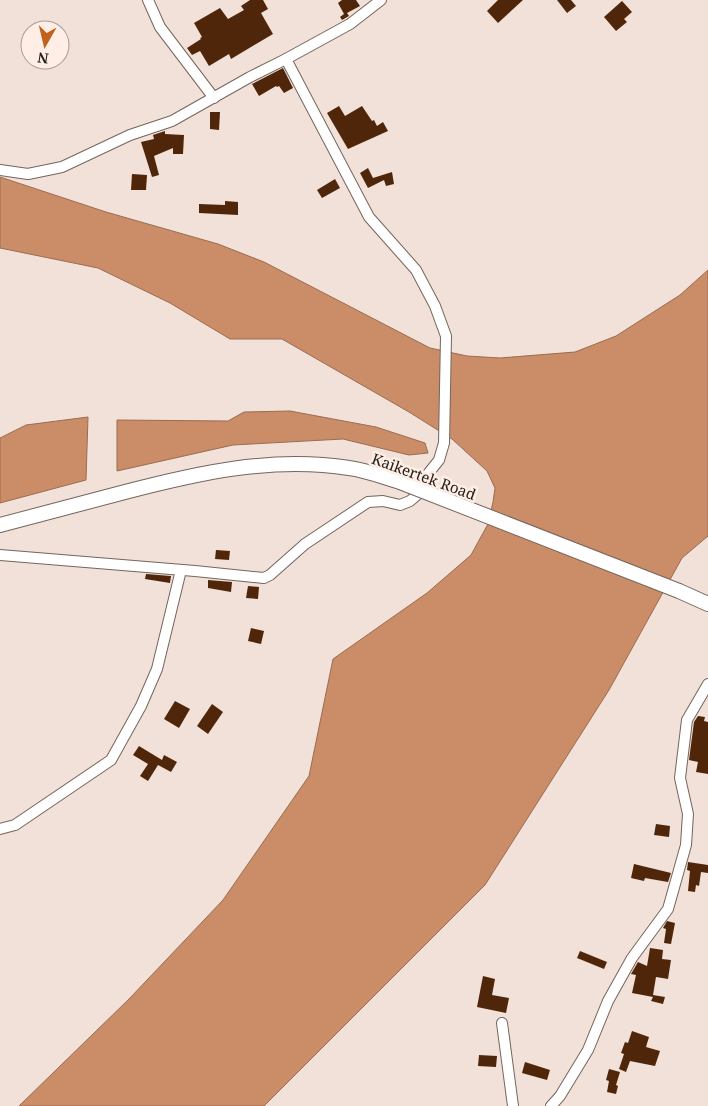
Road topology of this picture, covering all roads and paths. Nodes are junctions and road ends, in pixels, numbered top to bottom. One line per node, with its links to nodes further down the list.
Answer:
1 (148, 0): 4 (street)
2 (381, 0): 3 (street)
3 (286, 60): 4 (street); 8 (street)
4 (214, 98): 5 (street)
5 (0, 170)
6 (0, 525): 9 (main road, Kaikertek Road, bridge)
7 (0, 555): 8 (street)
8 (180, 570): 11 (street)
9 (708, 604)
10 (708, 684): 14 (street)
11 (0, 829)
12 (502, 1023): 13 (street)
13 (513, 1106)
14 (552, 1106)

